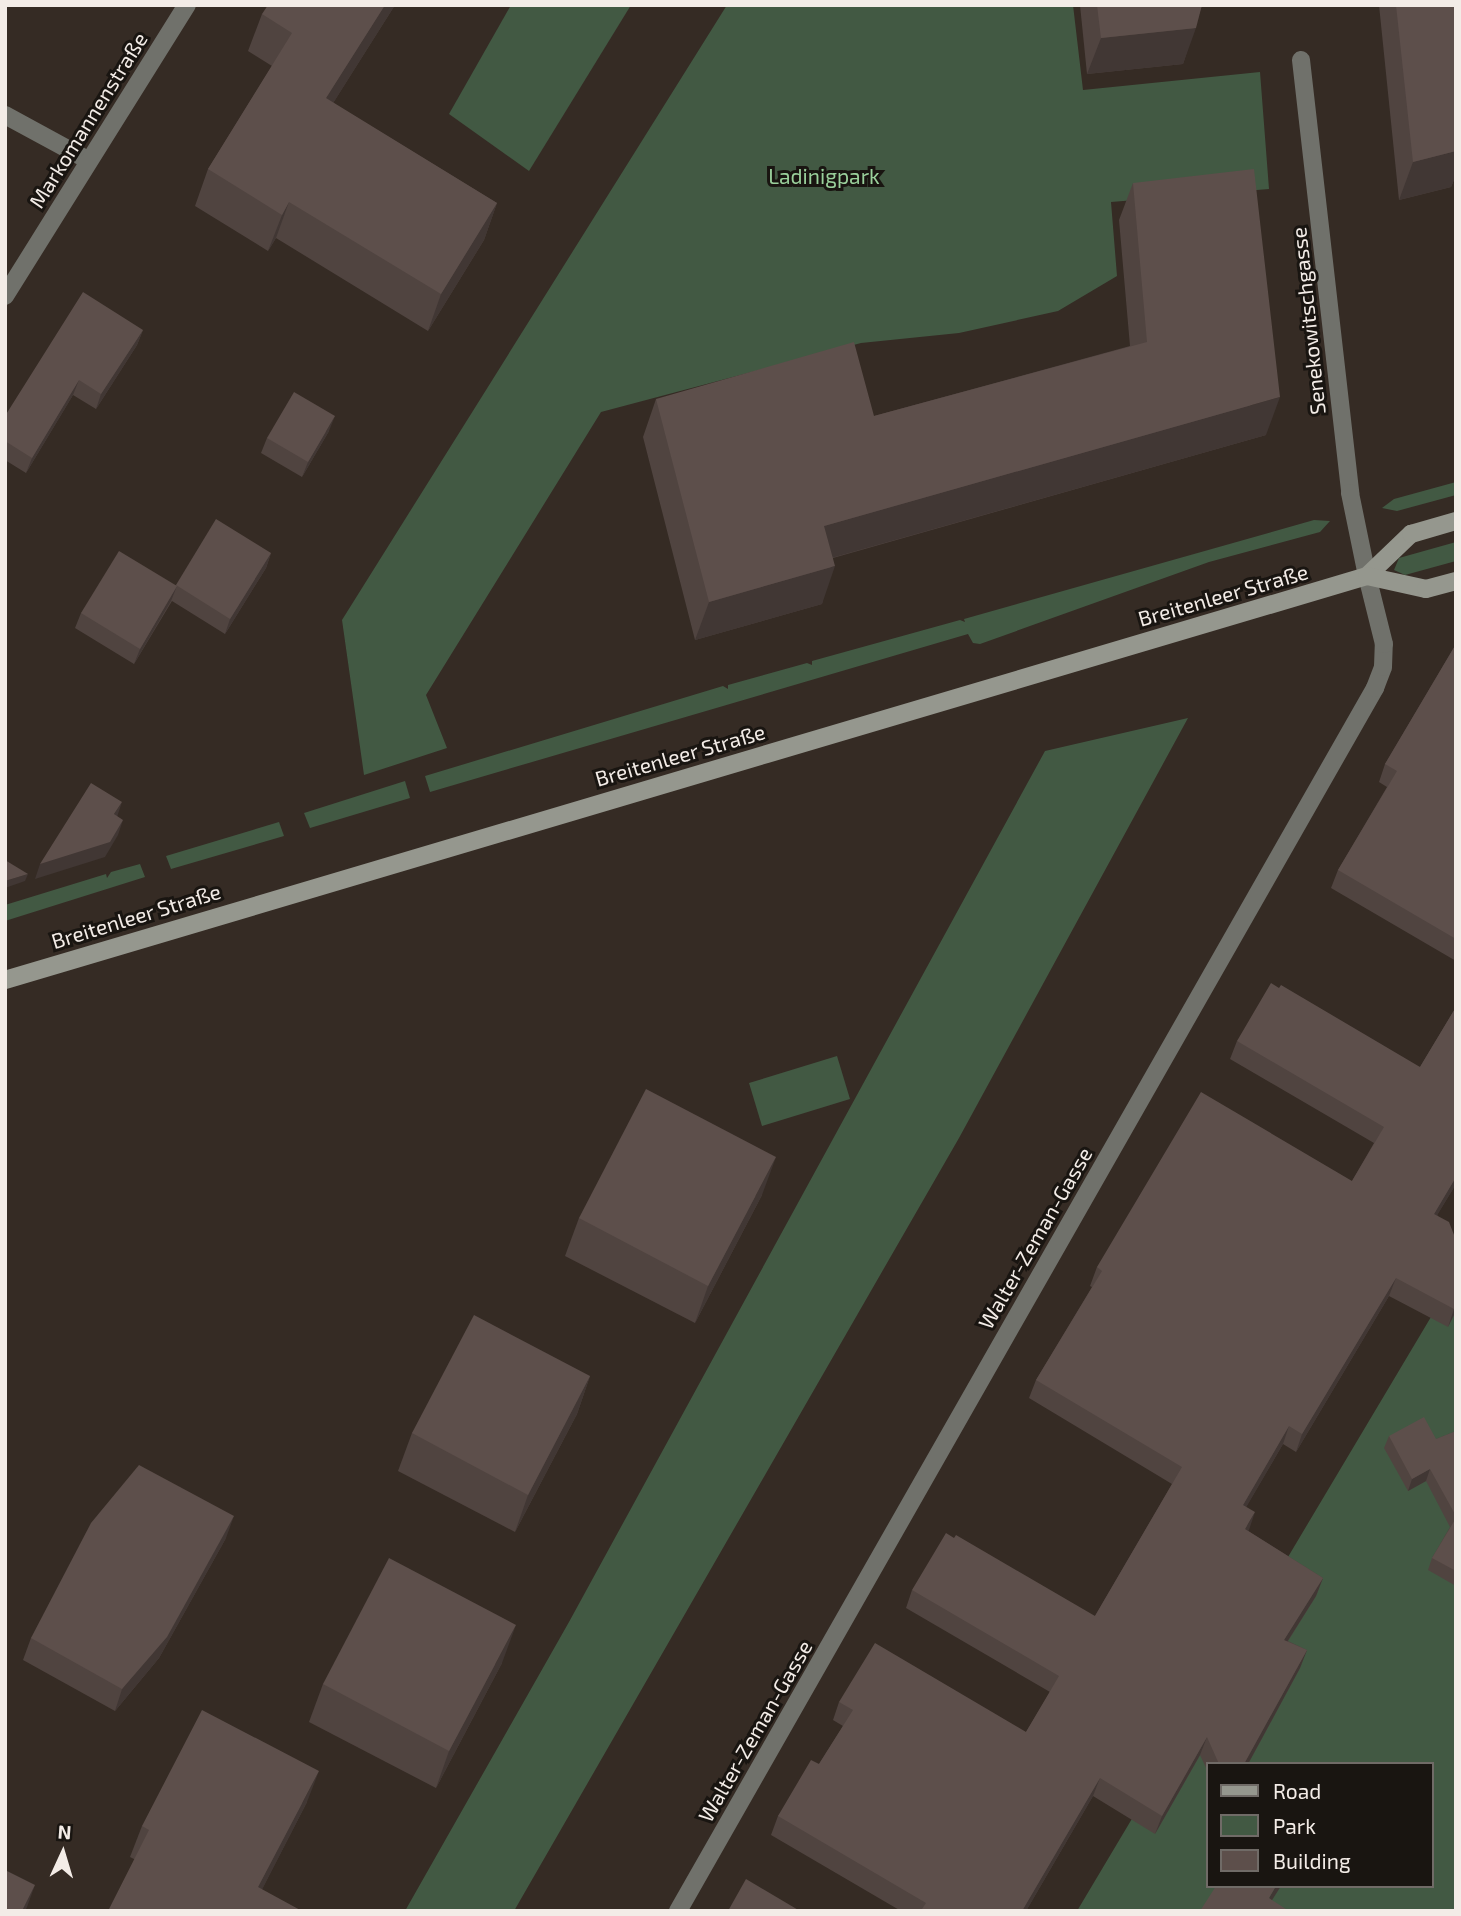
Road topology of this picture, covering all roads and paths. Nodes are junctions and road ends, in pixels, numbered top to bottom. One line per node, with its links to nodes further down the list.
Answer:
1 (187, 5): 4 (street, Markomannenstraße)
2 (1301, 60): 7 (street, Senekowitschgasse)
3 (5, 115): 4 (street)
4 (88, 160): 5 (street, Markomannenstraße)
5 (5, 296)
6 (1456, 521): 7 (main road, Breitenleer Straße)
7 (1367, 576): 8 (main road, Breitenleer Straße); 9 (main road, Breitenleer Straße); 10 (street, Walter-Zeman-Gasse)
8 (1456, 581)
9 (5, 980)
10 (678, 1911)

